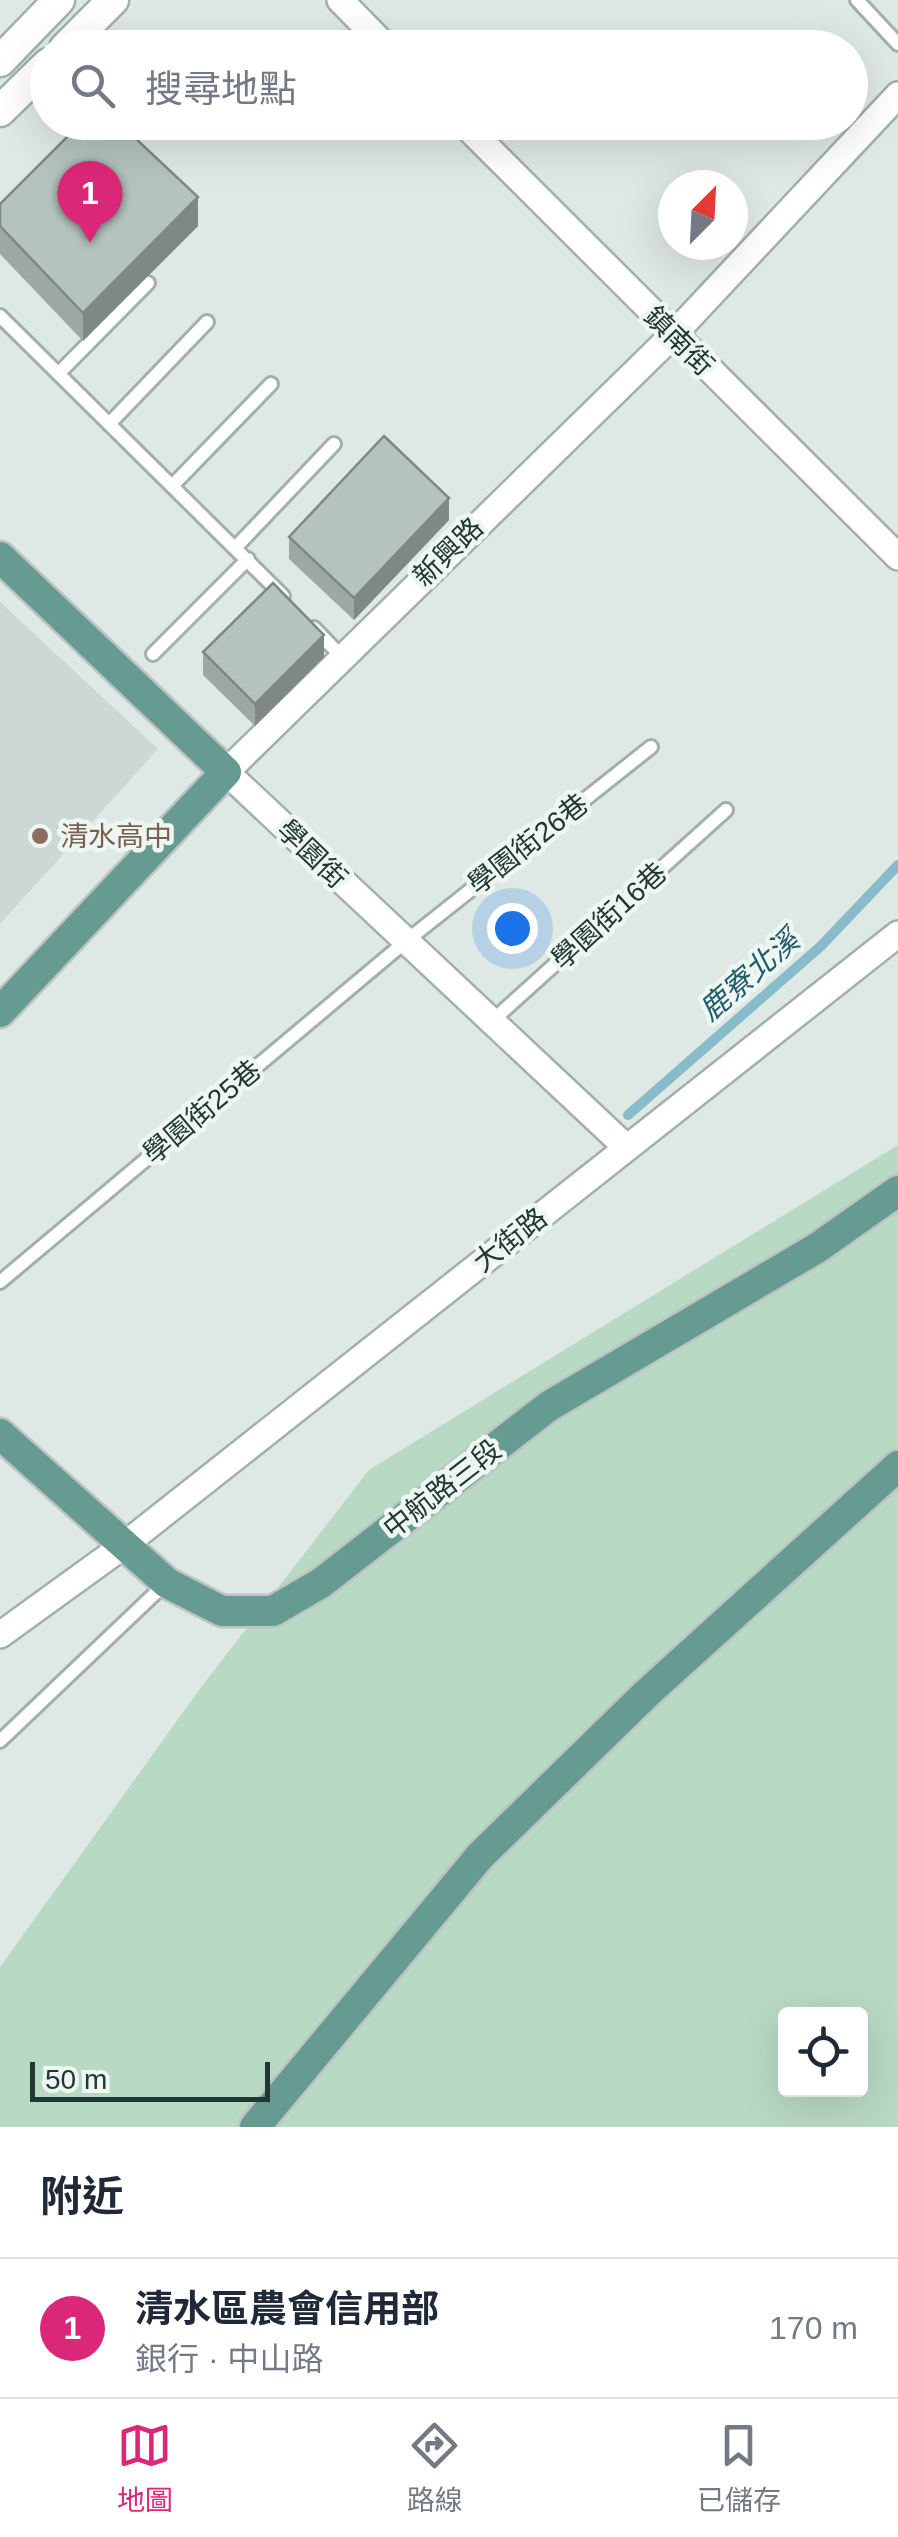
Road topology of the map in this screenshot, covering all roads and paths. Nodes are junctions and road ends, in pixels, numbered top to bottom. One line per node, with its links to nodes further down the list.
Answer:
1 (59, 0): 8 (street)
2 (113, 0): 5 (street)
3 (340, 0): 6 (street)
4 (857, 0): 7 (lane)
5 (83, 30)
6 (369, 30)
7 (898, 44)
8 (0, 60)
9 (30, 82): 11 (street)
10 (898, 94): 12 (street, 新興路)
11 (0, 111)
12 (868, 126)
13 (480, 140): 18 (street, 鎮南街)
14 (855, 140): 18 (street, 新興路)
15 (148, 283): 19 (lane)
16 (0, 316): 19 (lane)
17 (208, 322): 21 (lane)
18 (673, 335): 26 (street, 鎮南街); 31 (street, 新興路)
19 (59, 373): 21 (lane)
20 (271, 384): 23 (lane)
21 (110, 422): 23 (lane)
22 (334, 444): 24 (lane)
23 (174, 485): 24 (lane)
24 (236, 547): 27 (lane)
25 (0, 557): 33 (main road, 學園街)
26 (898, 557)
27 (248, 559): 28 (lane); 30 (lane)
28 (288, 600)
29 (301, 614): 31 (lane)
30 (153, 654)
31 (341, 656): 33 (street, 新興路)
32 (651, 747): 36 (lane, 學園街26巷)
33 (226, 772): 36 (street, 學園街); 37 (main road, 新興路)
34 (726, 810): 38 (lane, 學園街16巷)
35 (898, 934): 39 (street, 大街路)
36 (405, 942): 38 (street, 學園街); 41 (lane, 學園街25巷)
37 (0, 1012)
38 (491, 1022): 39 (street, 學園街)
39 (626, 1148): 44 (street, 大街路)
40 (898, 1192): 45 (main road, 中航路三段)
41 (0, 1282)
42 (0, 1434): 44 (main road, 中航路三段)
43 (898, 1466): 48 (main road)
44 (124, 1546): 45 (main road, 中航路三段); 46 (street, 大街路)
45 (167, 1582): 47 (lane)
46 (0, 1635)
47 (0, 1741)
48 (255, 2127)

